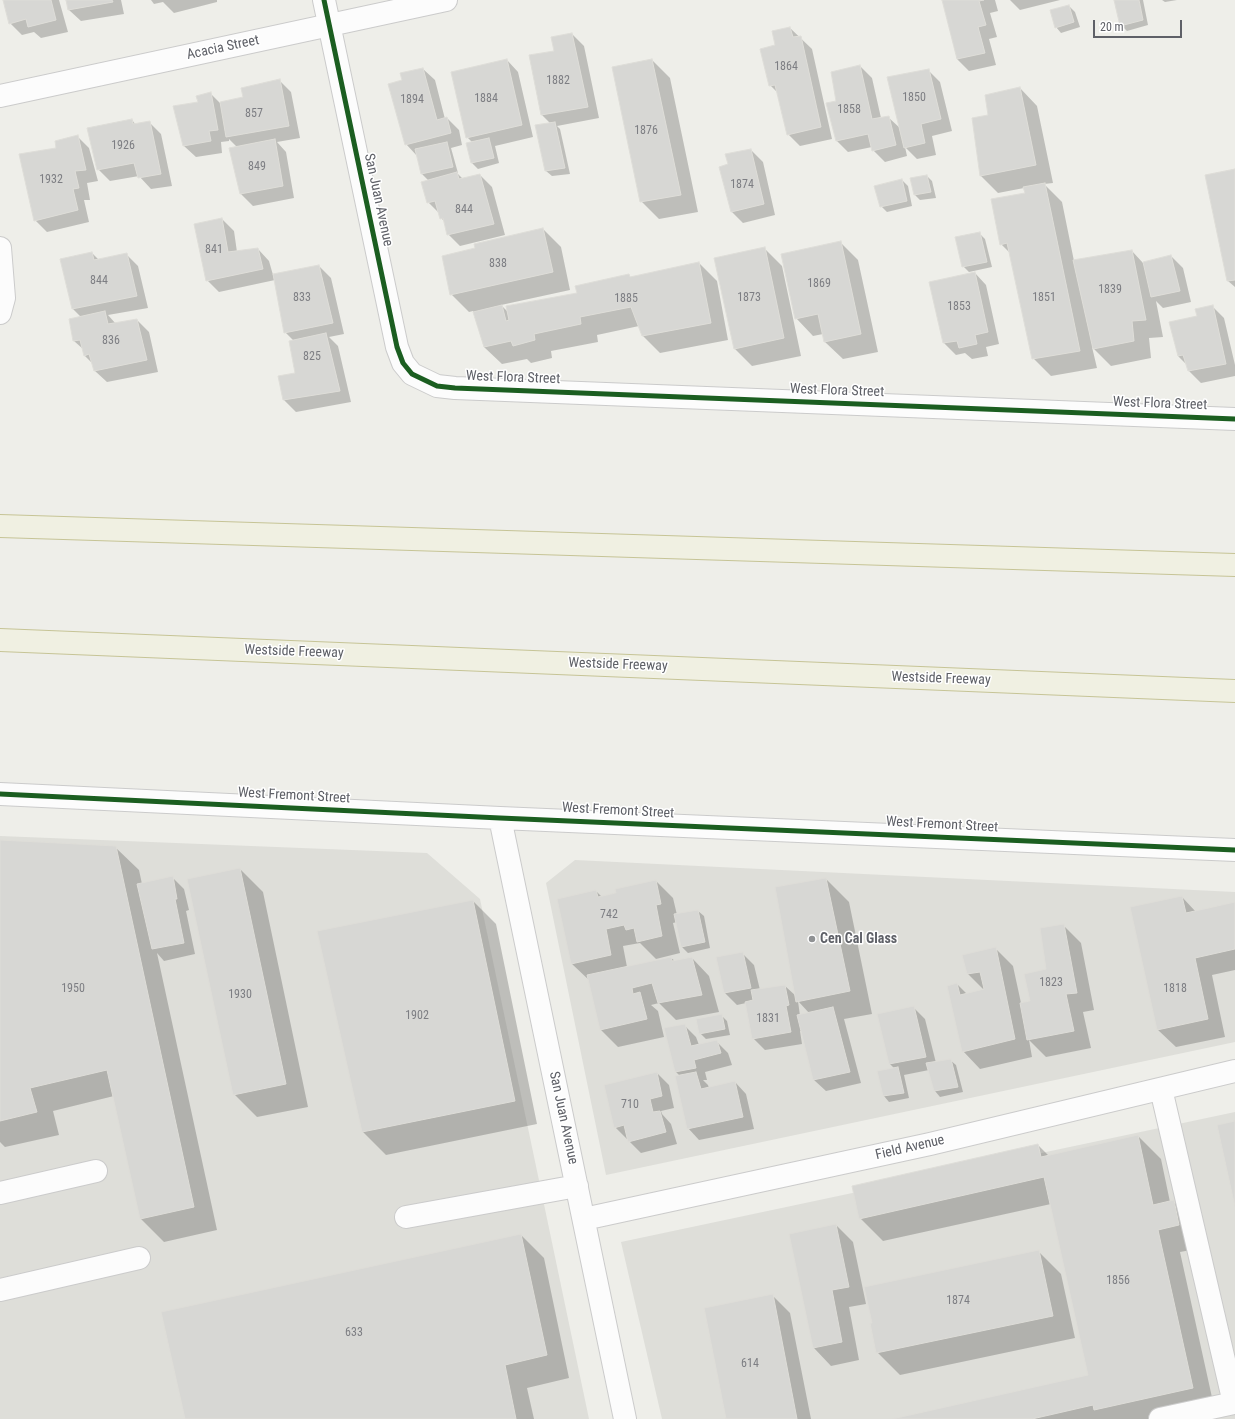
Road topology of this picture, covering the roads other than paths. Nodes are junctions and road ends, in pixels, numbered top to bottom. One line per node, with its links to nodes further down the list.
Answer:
1 (324, 0): 3 (street, San Juan Avenue)
2 (446, 0): 3 (street, Acacia Street)
3 (329, 25): 4 (street, Acacia Street); 7 (street, San Juan Avenue)
4 (0, 96)
5 (0, 248): 6 (street)
6 (0, 313)
7 (437, 386): 8 (street, West Flora Street)
8 (1235, 419)
9 (0, 526): 10 (highway)
10 (1235, 565)
11 (0, 640): 12 (highway, Westside Freeway)
12 (1235, 691)
13 (0, 794): 14 (street, West Fremont Street)
14 (500, 818): 15 (street, West Fremont Street); 19 (street, San Juan Avenue)
15 (1235, 850)
16 (1235, 1071): 17 (street, Field Avenue)
17 (1161, 1088): 22 (street, Field Avenue); 25 (street)
18 (96, 1171): 20 (street)
19 (577, 1186): 21 (street); 22 (street, San Juan Avenue)
20 (0, 1193)
21 (406, 1217)
22 (584, 1219): 26 (street, San Juan Avenue)
23 (139, 1258): 24 (street)
24 (0, 1290)
25 (1234, 1403): 27 (street)
26 (625, 1419)
27 (1160, 1419)

